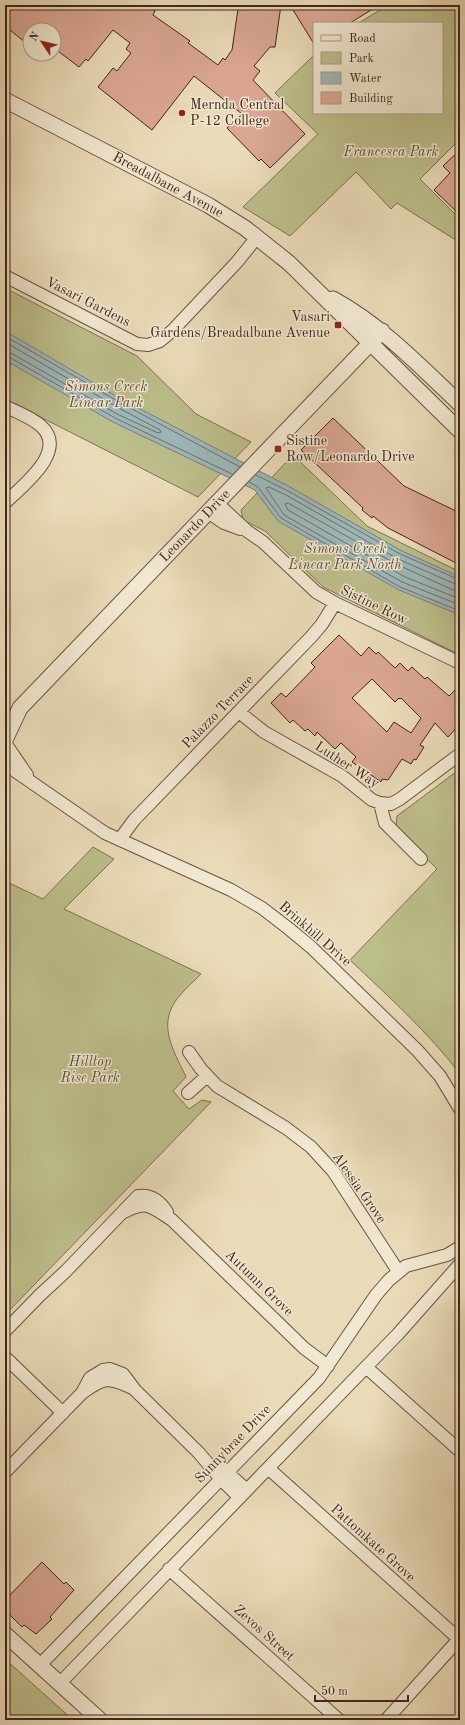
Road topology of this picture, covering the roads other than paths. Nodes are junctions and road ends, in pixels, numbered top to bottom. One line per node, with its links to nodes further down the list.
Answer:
1 (5, 100): 2 (street, Breadalbane Avenue)
2 (258, 237): 3 (street, Vasari Gardens); 4 (street, Breadalbane Avenue)
3 (5, 276)
4 (316, 291): 5 (street, Breadalbane Avenue); 6 (street, Breadalbane Avenue)
5 (382, 331): 6 (street, Leonardo Drive); 7 (street, Breadalbane Avenue)
6 (370, 344): 9 (street, Breadalbane Avenue); 11 (street, Leonardo Drive)
7 (460, 404)
8 (5, 406): 10 (street)
9 (460, 431)
10 (5, 503)
11 (212, 508): 12 (street, Sistine Row); 14 (street, Leonardo Drive)
12 (335, 603): 13 (street, Sistine Row); 15 (street, Palazzo Terrace)
13 (460, 664)
14 (20, 708): 16 (street, Leonardo Drive); 17 (street, Leonardo Drive)
15 (239, 712): 22 (street, Luther Way); 23 (street, Palazzo Terrace)
16 (5, 715)
17 (5, 739): 18 (street)
18 (5, 743): 21 (street, Brinkhill Drive)
19 (460, 754): 22 (street)
20 (5, 764): 21 (street, Brinkhill Drive)
21 (31, 781): 23 (street, Brinkhill Drive)
22 (380, 804): 24 (street, Luther Way)
23 (120, 839): 28 (street, Brinkhill Drive)
24 (421, 859)
25 (189, 1052): 26 (street, Alessia Grove)
26 (208, 1076): 27 (street); 32 (street, Alessia Grove)
27 (188, 1093)
28 (460, 1109)
29 (460, 1247): 30 (street, Sunnybrae Drive)
30 (447, 1255): 31 (street); 32 (street, Sunnybrae Drive)
31 (459, 1266): 36 (street)
32 (398, 1271): 35 (street, Sunnybrae Drive)
33 (5, 1331): 35 (street, Autumn Grove)
34 (5, 1357): 37 (street)
35 (328, 1366): 41 (street, Sunnybrae Drive)
36 (366, 1367): 38 (street); 39 (street)
37 (63, 1413): 40 (street); 41 (street)
38 (460, 1451)
39 (268, 1468): 42 (street); 45 (street, Pattomkate Grove)
40 (5, 1472)
41 (224, 1475): 42 (street); 46 (street, Sunnybrae Drive)
42 (243, 1493): 43 (street)
43 (169, 1569): 47 (street); 49 (street, Zevos Street)
44 (5, 1634): 46 (street)
45 (460, 1639): 50 (street)
46 (40, 1665): 47 (street)
47 (60, 1683): 48 (street)
48 (100, 1720)
49 (339, 1720)
50 (386, 1720)

